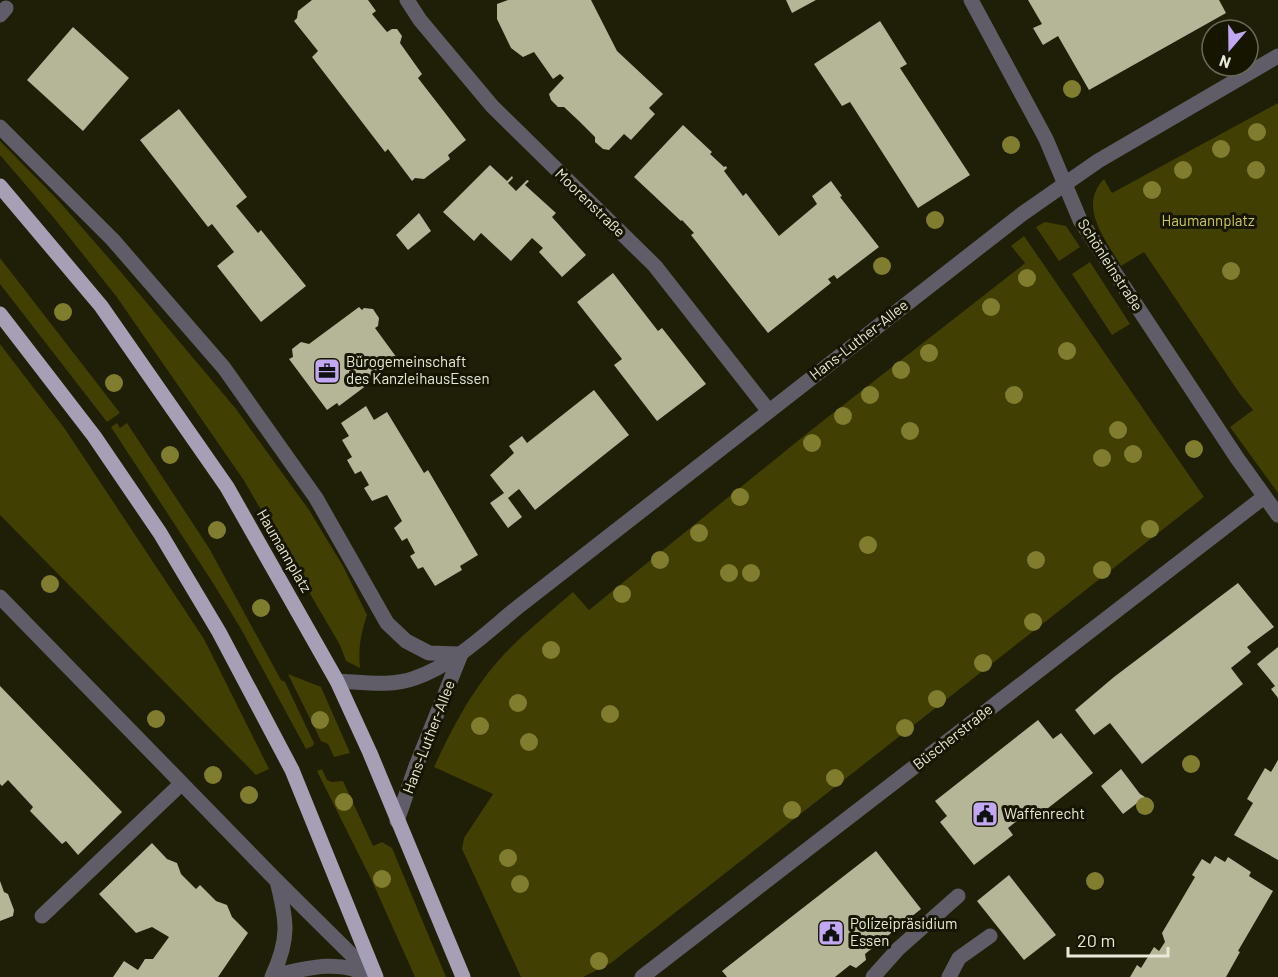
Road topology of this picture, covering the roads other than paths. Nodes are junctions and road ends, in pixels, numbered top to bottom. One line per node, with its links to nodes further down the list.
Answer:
1 (407, 0): 8 (street, Moorenstraße)
2 (971, 0): 5 (street, Schönleinstraße)
3 (1278, 56): 5 (street, Hans-Luther-Allee)
4 (0, 127): 12 (street)
5 (1066, 184): 8 (street, Hans-Luther-Allee); 9 (street, Schönleinstraße)
6 (0, 186): 13 (main road, Haumannplatz)
7 (0, 314): 22 (main road)
8 (768, 410): 12 (street, Hans-Luther-Allee)
9 (1264, 497): 10 (street, Schönleinstraße); 23 (street, Büscherstraße)
10 (1278, 515)
11 (0, 597): 14 (street)
12 (461, 654): 13 (street, Hans-Luther-Allee); 15 (street, Hans-Luther-Allee)
13 (337, 681): 15 (main road, Haumannplatz)
14 (182, 784): 16 (street); 18 (street)
15 (397, 821): 20 (main road, Haumannplatz)
16 (277, 881): 21 (street); 22 (street)
17 (957, 896): 24 (street)
18 (42, 916)
19 (990, 936): 25 (street)
20 (463, 975)
21 (272, 976): 22 (street)
22 (374, 977)
23 (642, 977)
24 (873, 977)
25 (949, 977)

